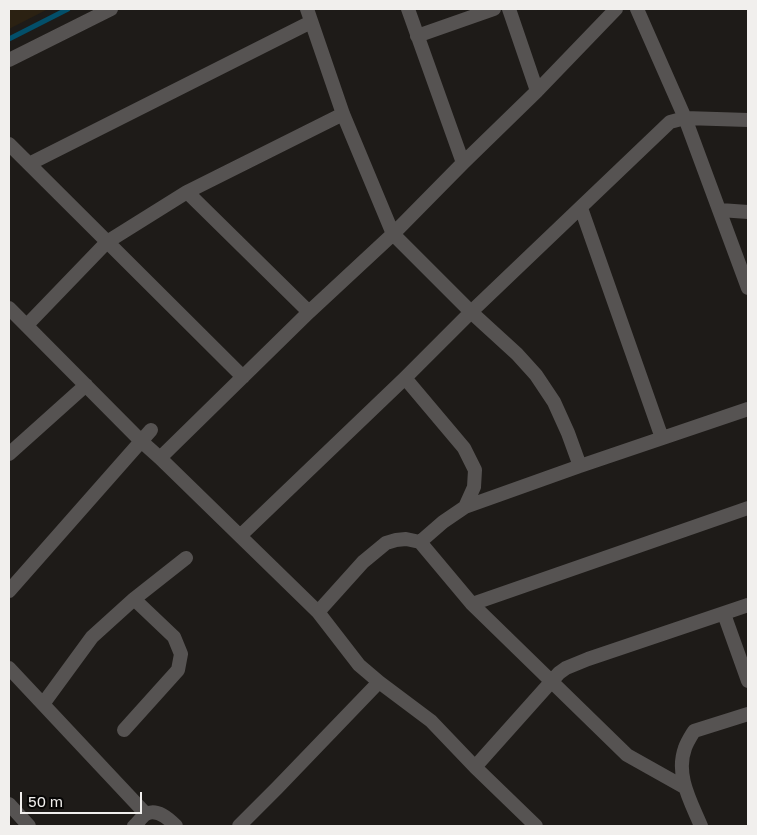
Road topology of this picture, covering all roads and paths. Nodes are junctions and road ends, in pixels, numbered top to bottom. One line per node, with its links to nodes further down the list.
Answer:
1 (112, 9): 9 (street)
2 (408, 9): 8 (street)
3 (494, 9): 8 (street)
4 (510, 9): 10 (street)
5 (616, 9): 10 (street)
6 (637, 9): 12 (street)
7 (309, 15): 11 (street); 16 (street)
8 (417, 36): 15 (street)
9 (9, 60)
10 (537, 91): 15 (street)
11 (343, 114): 17 (street); 21 (street)
12 (685, 118): 13 (street); 18 (street); 19 (street)
13 (748, 120)
14 (9, 144): 16 (street)
15 (463, 163): 21 (street)
16 (29, 164): 22 (street)
17 (187, 192): 22 (street); 24 (street)
18 (581, 208): 25 (street); 33 (street)
19 (720, 210): 20 (street); 23 (street)
20 (748, 212)
21 (392, 234): 24 (street); 25 (street)
22 (107, 242): 27 (street); 28 (street)
23 (748, 288)
24 (309, 312): 28 (street)
25 (471, 312): 29 (street); 37 (street)
26 (11, 314): 27 (street)
27 (27, 325): 30 (street)
28 (243, 377): 36 (street)
29 (404, 378): 38 (street); 40 (street)
30 (86, 385): 34 (street); 35 (street)
31 (748, 409): 33 (street)
32 (151, 430): 34 (street)
33 (662, 438): 37 (street)
34 (141, 441): 36 (street); 43 (street)
35 (9, 454)
36 (160, 458): 40 (street)
37 (580, 466): 38 (street)
38 (465, 507): 41 (street)
39 (748, 508): 45 (street)
40 (240, 536): 47 (street)
41 (420, 542): 45 (street); 47 (street)
42 (186, 558): 44 (street)
43 (9, 592)
44 (134, 599): 53 (street); 55 (street)
45 (472, 604): 50 (street)
46 (748, 605): 48 (street)
47 (318, 612): 52 (street)
48 (724, 614): 50 (street); 51 (street)
49 (9, 668): 53 (street)
50 (551, 681): 56 (street); 57 (street)
51 (748, 681)
52 (379, 682): 56 (street); 63 (street)
53 (43, 704): 59 (street)
54 (748, 714): 57 (street)
55 (124, 730)
56 (475, 767): 64 (street)
57 (684, 787): 65 (street)
58 (9, 804): 60 (street)
59 (146, 814): 61 (street); 62 (street)
60 (29, 826)
61 (134, 826)
62 (176, 826)
63 (238, 826)
64 (536, 826)
65 (701, 826)

